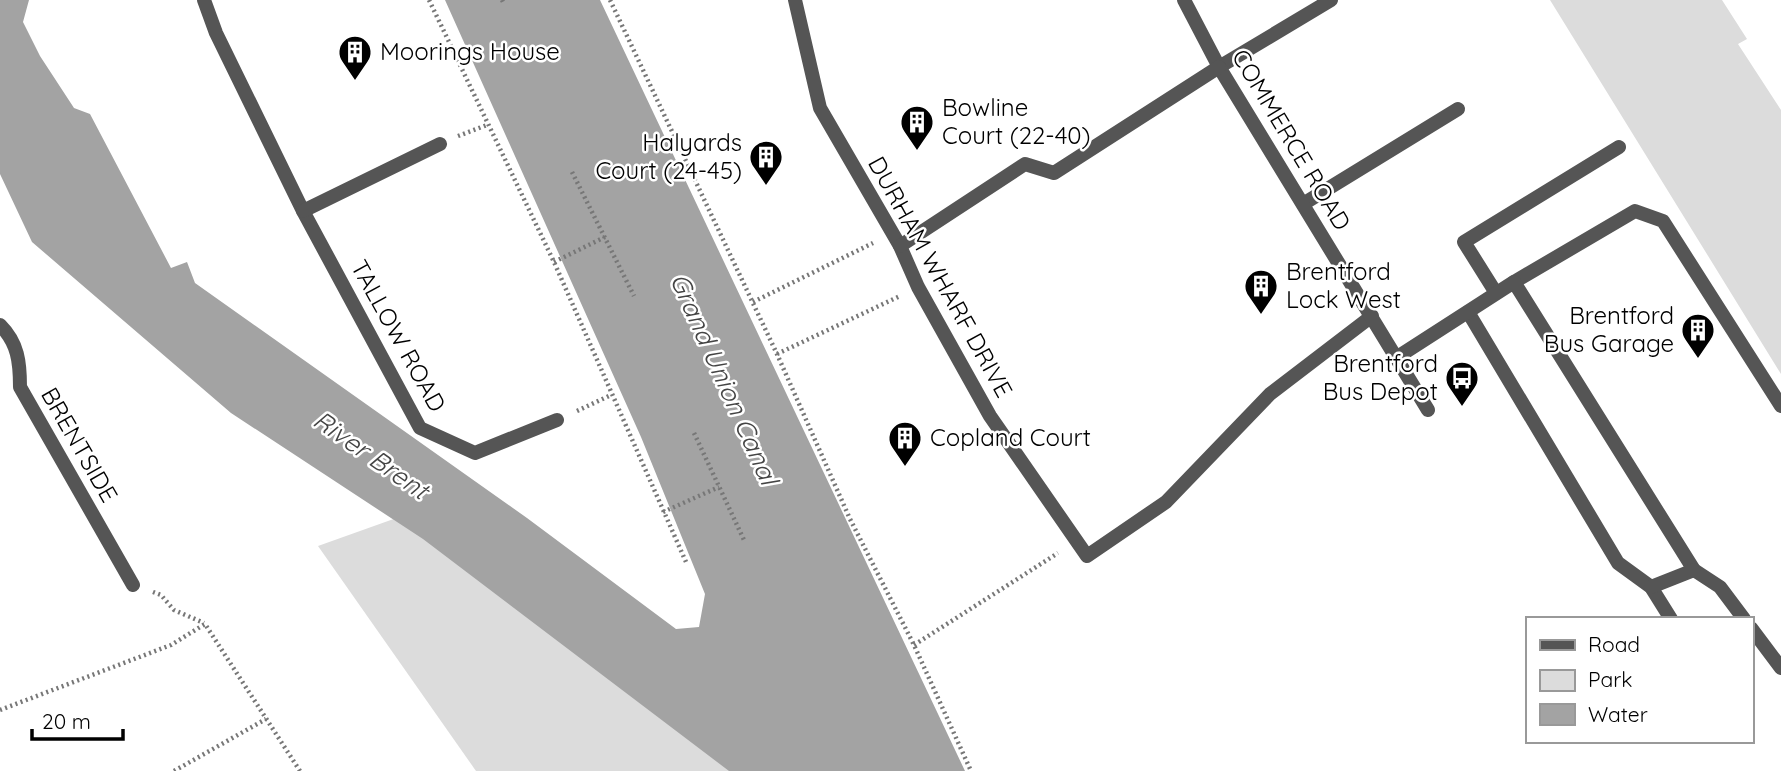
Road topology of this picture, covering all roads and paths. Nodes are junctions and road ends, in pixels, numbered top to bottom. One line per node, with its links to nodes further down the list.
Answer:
1 (204, 0): 14 (street, TALLOW ROAD)
2 (429, 0): 9 (path)
3 (610, 0): 22 (path)
4 (795, 0): 16 (street, DURHAM WHARF DRIVE)
5 (1184, 0): 7 (street, COMMERCE ROAD)
6 (1331, 0): 7 (street)
7 (1219, 67): 13 (street, COMMERCE ROAD); 16 (street)
8 (1458, 109): 13 (street)
9 (486, 125): 10 (path); 17 (path)
10 (439, 144): 14 (street)
11 (1619, 147): 20 (street)
12 (572, 172): 15 (path)
13 (1303, 204): 24 (street, COMMERCE ROAD)
14 (303, 211): 31 (street, TALLOW ROAD)
15 (605, 237): 17 (path); 21 (path)
16 (897, 239): 19 (street, DURHAM WHARF DRIVE); 22 (path)
17 (554, 262): 28 (path)
18 (1514, 282): 20 (street); 29 (street); 38 (street)
19 (918, 287): 26 (path); 36 (street, DURHAM WHARF DRIVE)
20 (1496, 293): 23 (street)
21 (634, 296)
22 (753, 302): 26 (path)
23 (1468, 312): 27 (street); 40 (street)
24 (1372, 316): 27 (street, COMMERCE ROAD); 36 (street, DURHAM WHARF DRIVE)
25 (0, 325): 39 (street, BRENTSIDE)
26 (777, 354): 45 (path)
27 (1396, 358): 30 (street, COMMERCE ROAD)
28 (611, 395): 31 (path); 34 (path)
29 (1781, 406)
30 (1428, 410)
31 (557, 419)
32 (694, 433): 33 (path)
33 (719, 487): 34 (path); 35 (path)
34 (663, 512): 37 (path)
35 (744, 540)
36 (1078, 541): 45 (path)
37 (686, 562)
38 (1694, 570): 40 (street); 42 (street)
39 (133, 585): 43 (path)
40 (1651, 587): 41 (street)
41 (1670, 617)
42 (1742, 617)
43 (205, 624): 47 (path); 48 (path)
44 (1753, 631): 46 (street)
45 (914, 645): 51 (path)
46 (1781, 668)
47 (0, 710)
48 (266, 719): 49 (path); 50 (path)
49 (174, 771)
50 (300, 771)
51 (971, 771)

